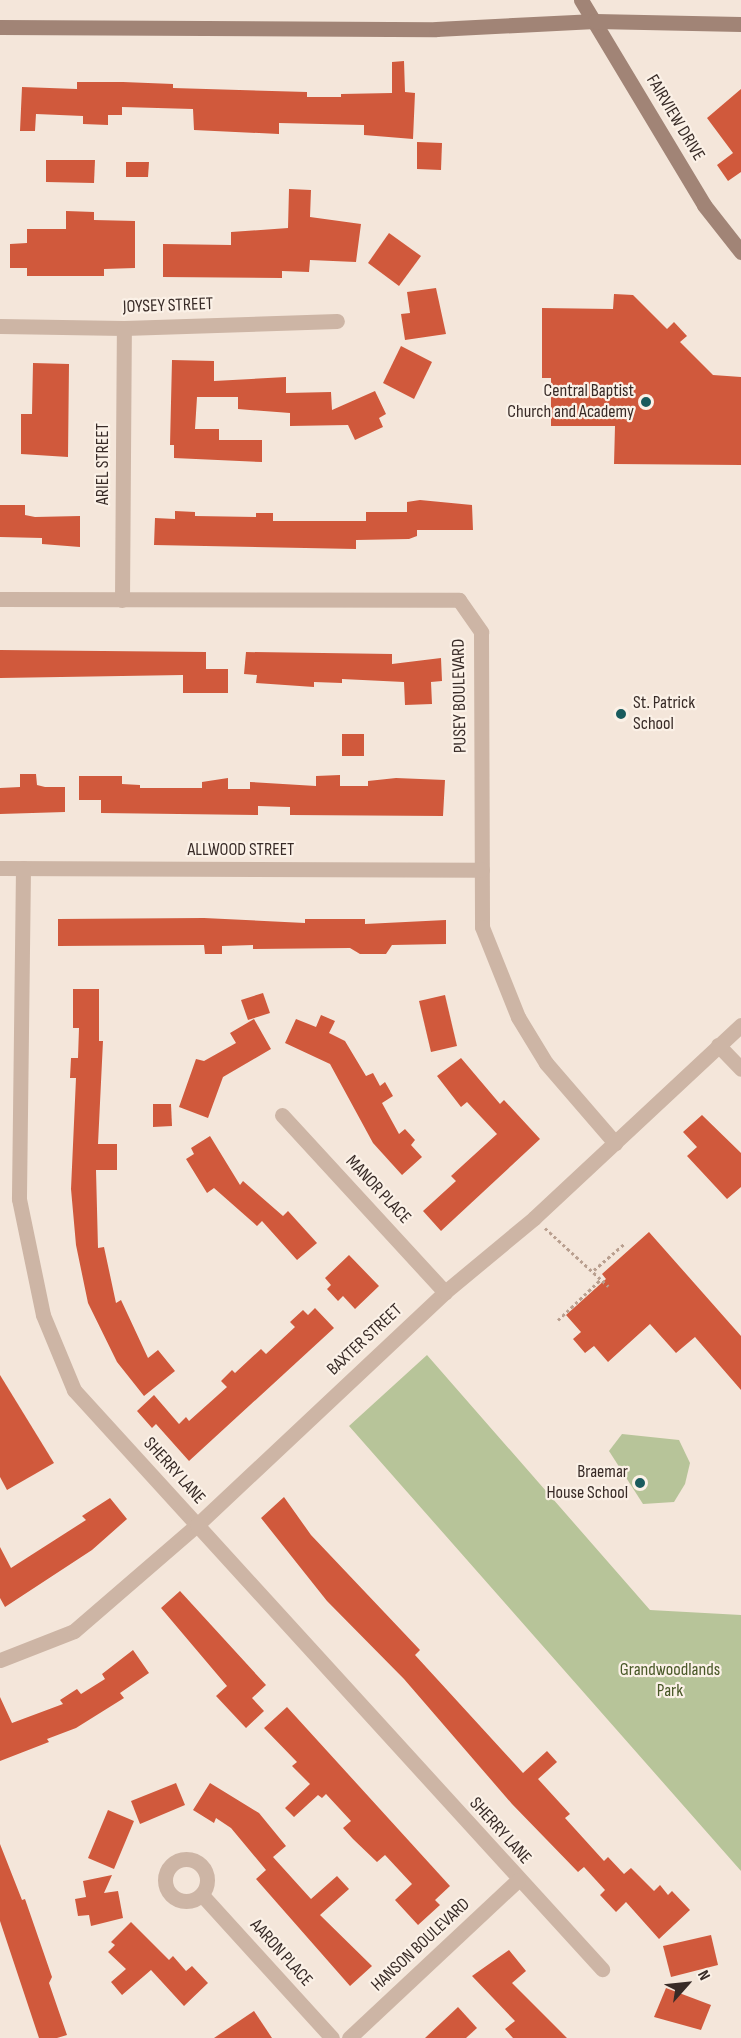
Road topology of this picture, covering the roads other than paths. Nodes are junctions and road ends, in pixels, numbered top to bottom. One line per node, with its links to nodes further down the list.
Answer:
1 (581, 0): 2 (main road, FAIRVIEW DRIVE)
2 (595, 21): 3 (main road); 4 (main road); 5 (main road, FAIRVIEW DRIVE)
3 (741, 24)
4 (0, 27)
5 (741, 252)
6 (337, 321): 8 (street, JOYSEY STREET)
7 (0, 326): 8 (street, JOYSEY STREET)
8 (124, 328): 10 (street, ARIEL STREET)
9 (0, 599): 10 (street, PUSEY BOULEVARD)
10 (122, 600): 13 (street, PUSEY BOULEVARD)
11 (0, 868): 12 (street, ALLWOOD STREET)
12 (23, 868): 13 (street, ALLWOOD STREET); 20 (street, SHERRY LANE)
13 (482, 870): 18 (street, PUSEY BOULEVARD)
14 (741, 1025): 15 (street, BAXTER STREET)
15 (718, 1045): 16 (street); 18 (street, BAXTER STREET)
16 (741, 1069)
17 (282, 1115): 19 (street, MANOR PLACE)
18 (615, 1143): 19 (street, BAXTER STREET)
19 (445, 1292): 20 (street, BAXTER STREET)
20 (197, 1525): 21 (street, BAXTER STREET); 22 (street, SHERRY LANE)
21 (0, 1659)
22 (518, 1880): 24 (street, SHERRY LANE); 26 (street, HANSON BOULEVARD)
23 (202, 1895): 25 (street, AARON PLACE)
24 (602, 1970)
25 (332, 2038)
26 (349, 2038)

